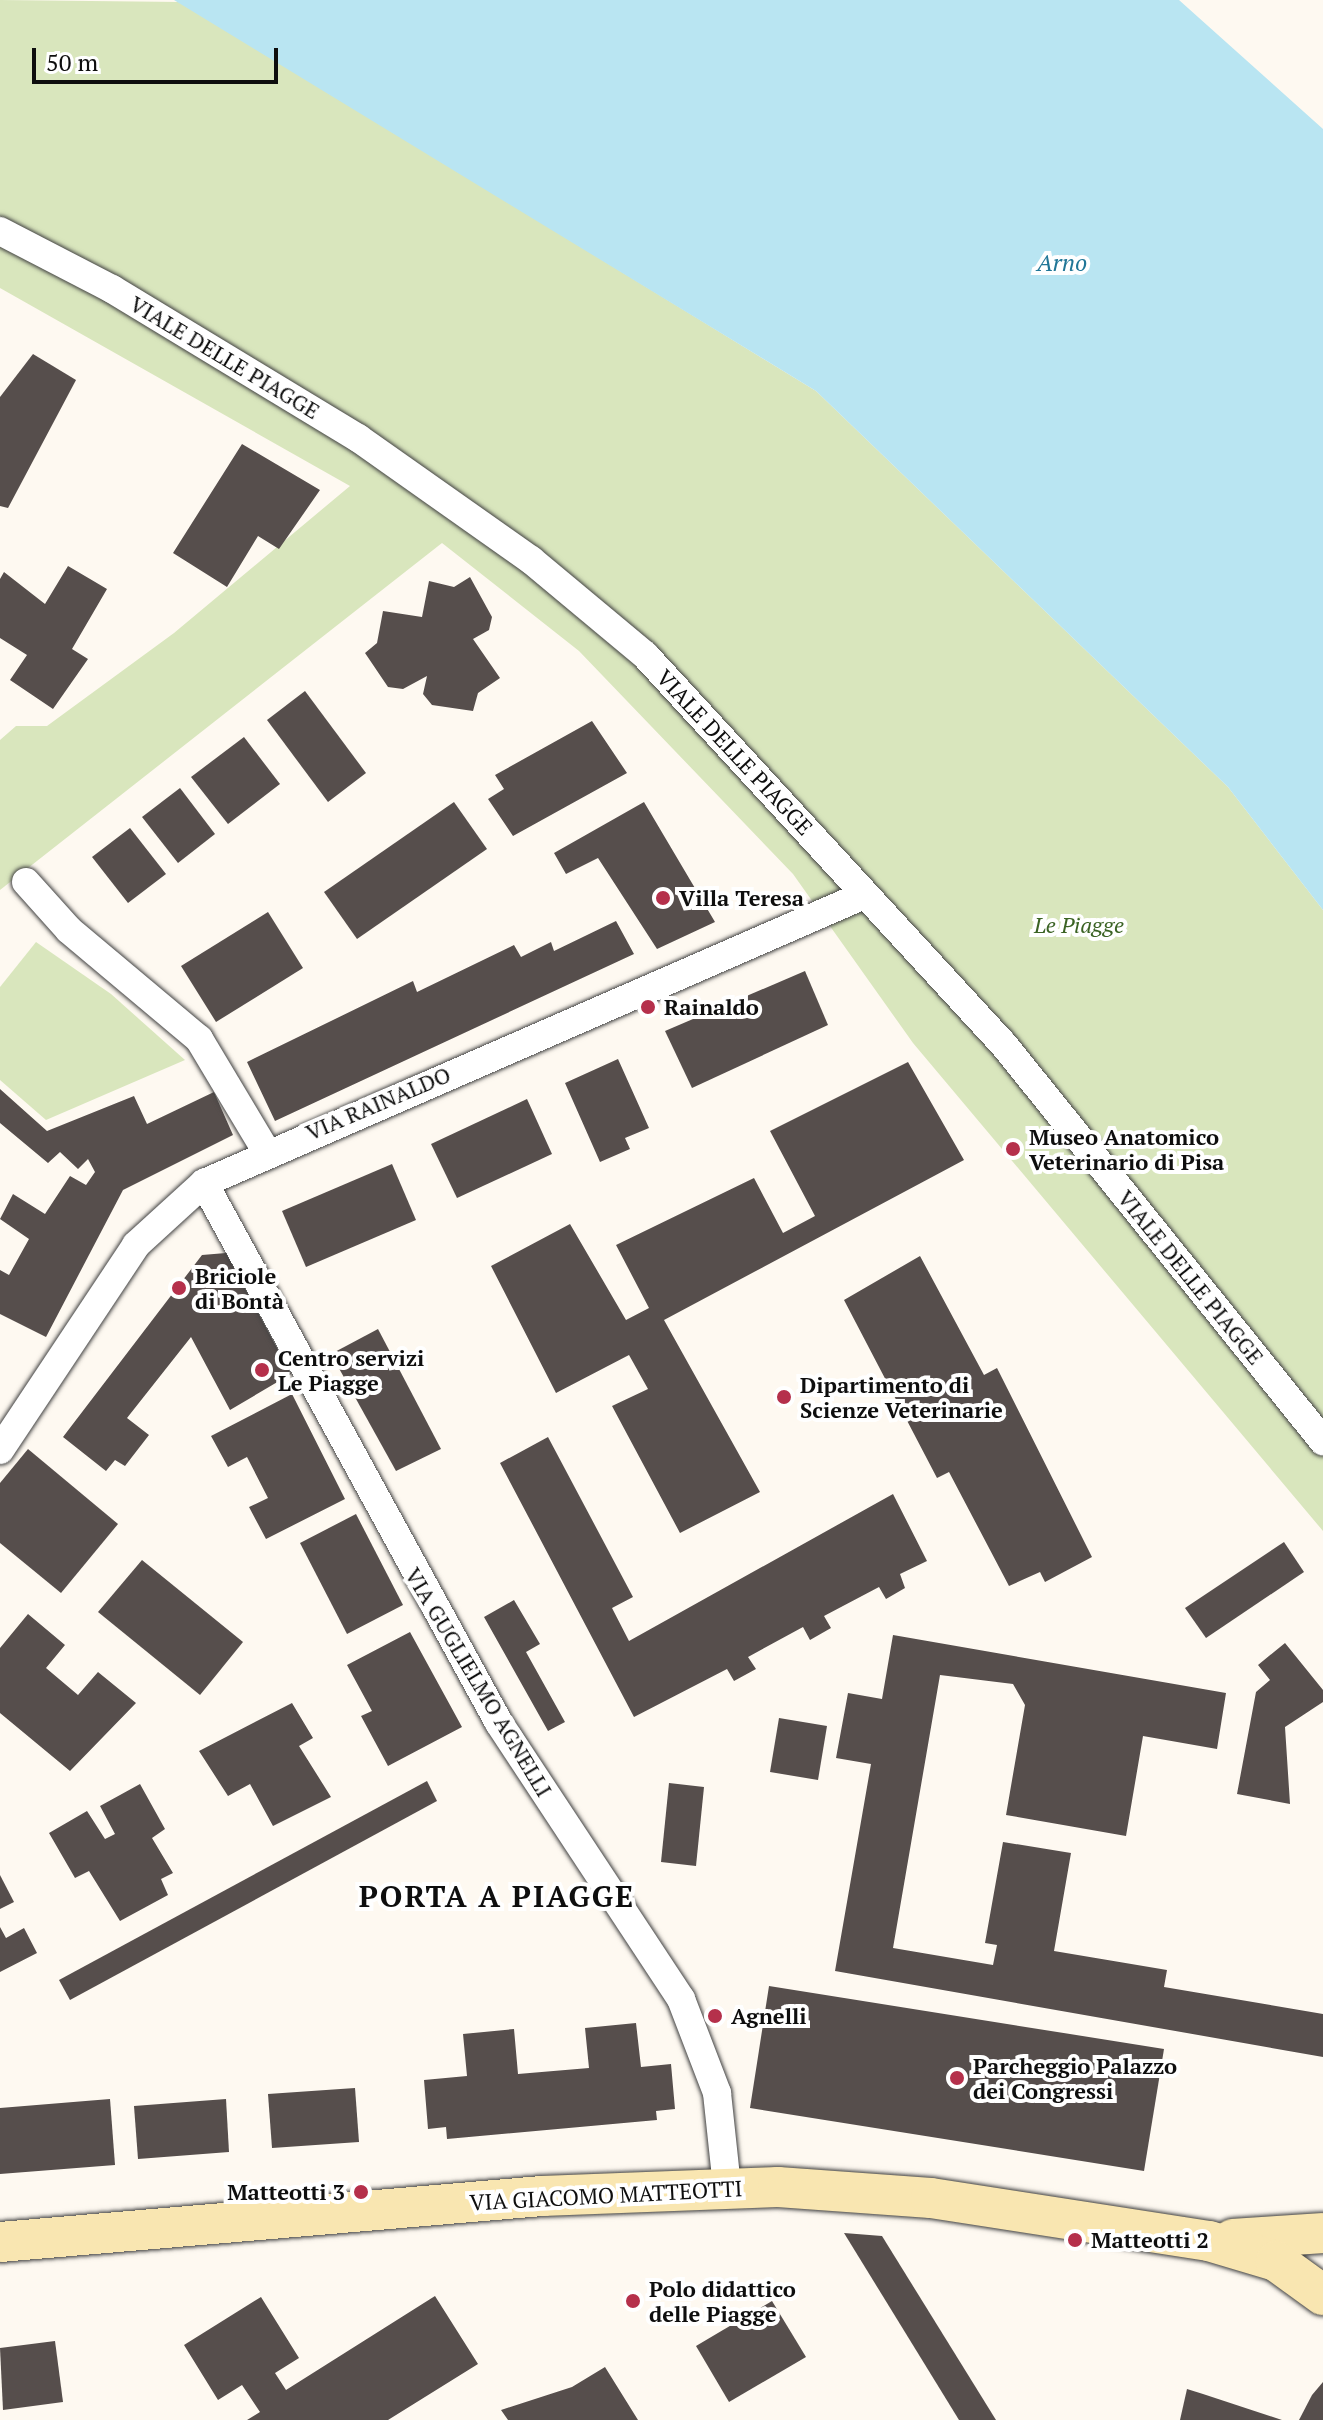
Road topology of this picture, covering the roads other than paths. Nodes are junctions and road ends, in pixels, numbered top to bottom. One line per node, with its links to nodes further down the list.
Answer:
1 (0, 231): 3 (street, VIALE DELLE PIAGGE)
2 (26, 882): 4 (street)
3 (864, 895): 4 (street, VIA RAINALDO); 6 (street, VIALE DELLE PIAGGE)
4 (266, 1151): 5 (street, VIA RAINALDO)
5 (204, 1183): 7 (street, VIA RAINALDO); 8 (street, VIA GUGLIELMO AGNELLI)
6 (1323, 1441)
7 (0, 1450)
8 (727, 2186): 10 (main road, VIA GIACOMO MATTEOTTI); 11 (main road, VIA GIACOMO MATTEOTTI)
9 (1323, 2233): 10 (main road, VIA GIACOMO MATTEOTTI)
10 (1209, 2241): 12 (main road, VIA GIACOMO MATTEOTTI)
11 (0, 2242)
12 (1323, 2295)

